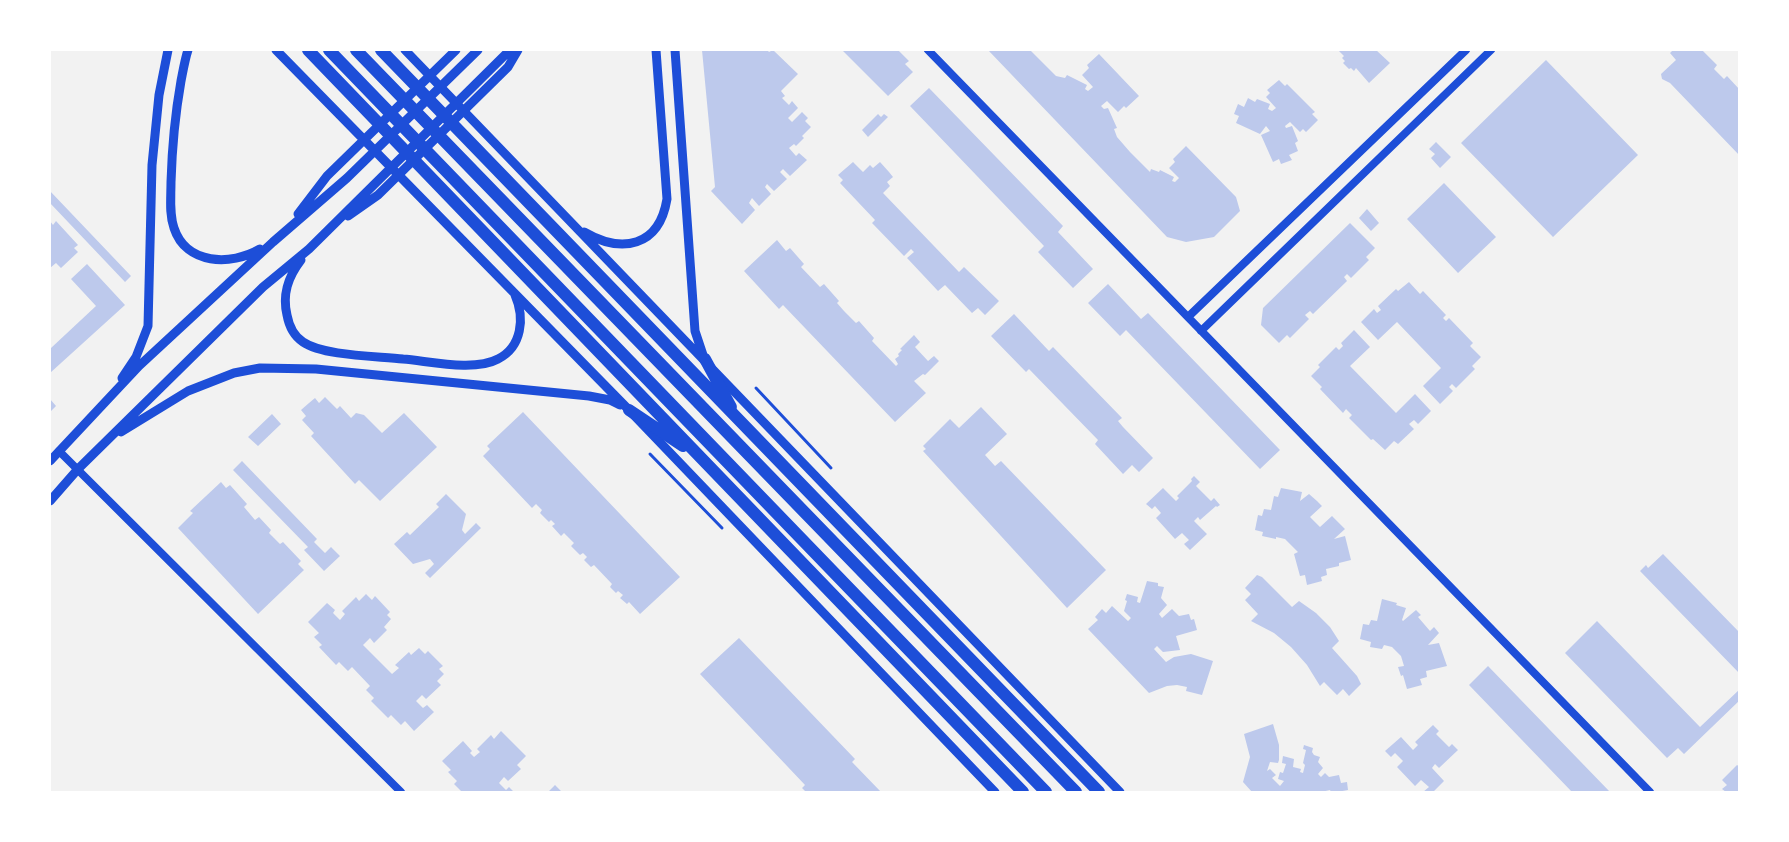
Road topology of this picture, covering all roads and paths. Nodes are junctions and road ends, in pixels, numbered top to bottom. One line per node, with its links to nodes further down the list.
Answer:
1 (168, 50): 28 (main road)
2 (188, 50): 21 (main road)
3 (308, 50): 35 (highway)
4 (329, 50): 45 (highway)
5 (356, 50): 41 (highway)
6 (381, 50): 30 (highway)
7 (405, 50): 18 (main road)
8 (456, 50): 20 (main road)
9 (478, 50): 20 (main road)
10 (510, 50): 19 (main road)
11 (518, 50): 19 (main road)
12 (656, 50): 18 (main road)
13 (675, 50): 26 (main road)
14 (928, 50): 24 (street)
15 (1466, 50): 24 (street)
16 (1491, 50): 25 (street)
17 (277, 51): 23 (main road)
18 (568, 220): 26 (main road)
19 (329, 229): 22 (main road)
20 (286, 230): 21 (main road)
21 (273, 242): 28 (main road)
22 (309, 249): 23 (main road); 31 (main road)
23 (510, 288): 29 (main road)
24 (1188, 317): 25 (street)
25 (1201, 331): 49 (street)
26 (705, 360): 30 (highway); 48 (main road)
27 (756, 388): 36 (path)
28 (103, 405): 32 (main road)
29 (629, 410): 31 (main road); 35 (highway); 43 (main road)
30 (739, 421): 40 (highway)
31 (109, 439): 37 (main road)
32 (59, 451): 34 (main road); 37 (street)
33 (650, 454): 39 (path)
34 (50, 460)
35 (706, 462): 44 (highway)
36 (831, 468)
37 (78, 469): 38 (main road); 42 (street)
38 (50, 501)
39 (722, 528)
40 (987, 676): 41 (highway); 47 (highway)
41 (1042, 757): 46 (highway)
42 (401, 792)
43 (995, 792)
44 (1023, 792)
45 (1046, 792)
46 (1076, 792)
47 (1099, 792)
48 (1120, 792)
49 (1650, 792)

